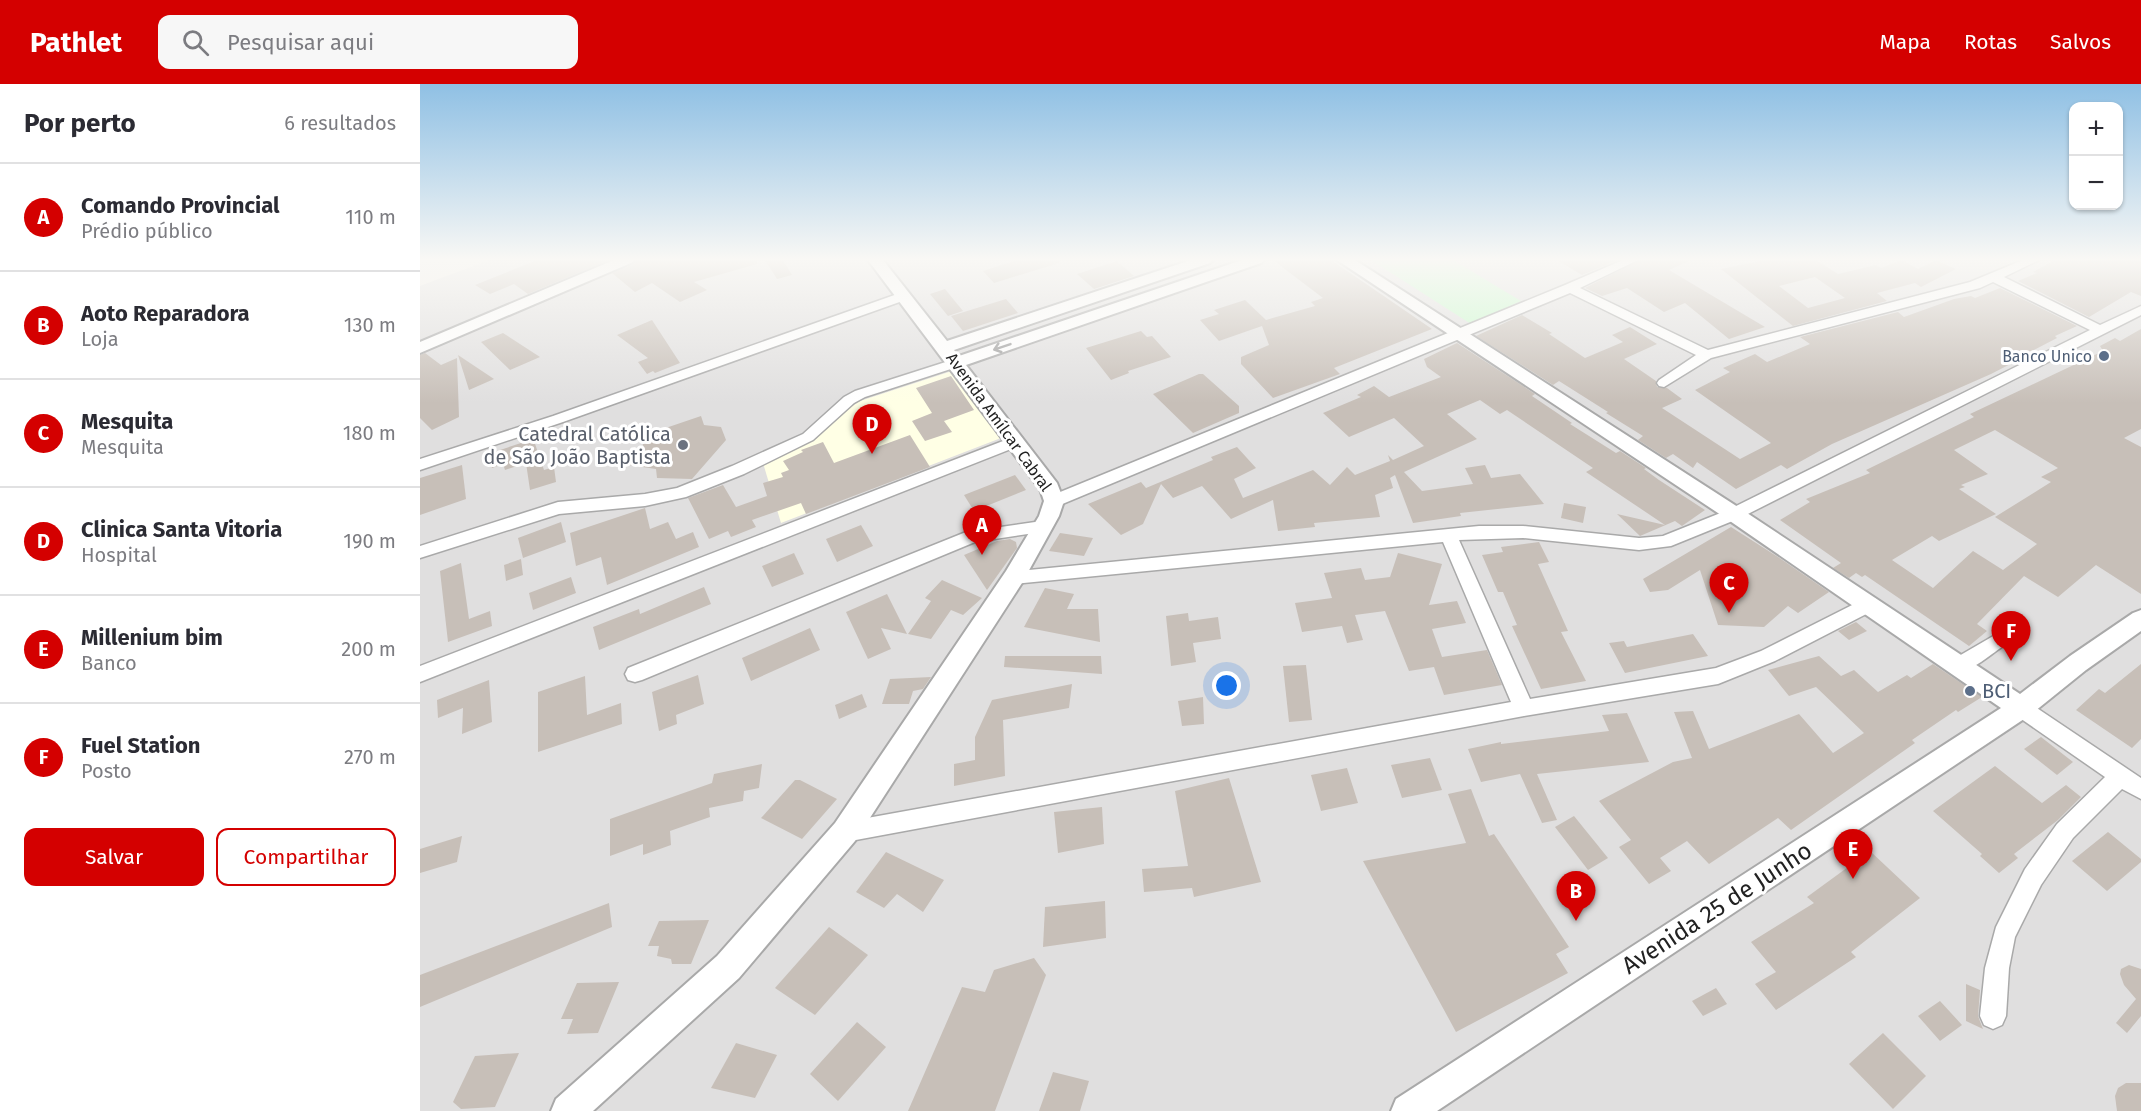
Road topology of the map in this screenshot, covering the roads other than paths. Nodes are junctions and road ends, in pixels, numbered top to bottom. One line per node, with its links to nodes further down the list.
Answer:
1 (514, 308): 14 (street)
2 (870, 308): 19 (street)
3 (912, 308): 16 (street, Avenida Amílcar Cabral)
4 (1078, 308): 16 (street)
5 (1103, 308): 16 (street, one-way to 16)
6 (1421, 308): 13 (street)
7 (1521, 308): 13 (street)
8 (1610, 308): 15 (street)
9 (1893, 308): 15 (street)
10 (2055, 308): 12 (street)
11 (2141, 310): 12 (street)
12 (2100, 330): 21 (street)
13 (1460, 333): 20 (street); 21 (street)
14 (420, 348)
15 (1706, 355): 17 (street)
16 (950, 356): 18 (street, Avenida Amílcar Cabral); 24 (street)
17 (1664, 383)
18 (1016, 441): 20 (street, Avenida Amílcar Cabral); 30 (street)
19 (420, 465)
20 (1054, 501): 22 (street)
21 (1734, 514): 23 (street); 26 (street)
22 (1042, 527): 25 (street); 31 (street)
23 (1448, 534): 25 (street); 32 (street)
24 (420, 552)
25 (1014, 577): 36 (street)
26 (1870, 604): 29 (street); 32 (street)
27 (2141, 619): 33 (street, Avenida 25 de Junho)
28 (1995, 642): 29 (street)
29 (1959, 665): 33 (street)
30 (420, 674)
31 (636, 674)
32 (1524, 708): 36 (street)
33 (2021, 708): 34 (street); 39 (street, Avenida 25 de Junho)
34 (2121, 776): 35 (street); 37 (street)
35 (2141, 790)
36 (844, 832): 38 (street)
37 (1993, 1016)
38 (568, 1111)
39 (1408, 1111)

